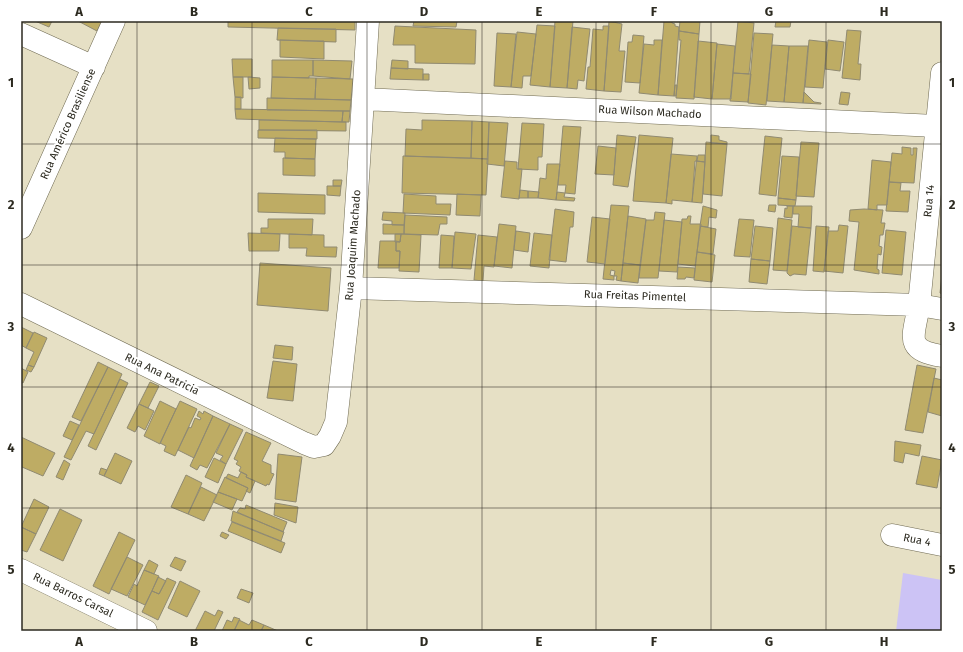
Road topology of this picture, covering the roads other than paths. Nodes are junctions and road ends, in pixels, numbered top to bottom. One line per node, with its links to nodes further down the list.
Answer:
1 (114, 21): 4 (street, Rua Américo Brasiliense)
2 (368, 21): 6 (street, Rua Joaquim Machado)
3 (21, 34): 4 (street)
4 (94, 67): 8 (street, Rua Américo Brasiliense)
5 (942, 73): 7 (street, Rua 14)
6 (363, 99): 7 (street, Rua Wilson Machado); 9 (street, Rua Joaquim Machado)
7 (936, 126): 11 (street, Rua 14)
8 (21, 228)
9 (351, 288): 11 (street, Rua Freitas Pimentel); 14 (street, Rua Joaquim Machado)
10 (21, 304): 14 (street, Rua Ana Patricia)
11 (919, 305): 12 (street, Rua Freitas Pimentel); 13 (street)
12 (942, 309)
13 (942, 356)
14 (304, 444)
15 (892, 535): 16 (street, Rua 4)
16 (942, 545)
17 (21, 570): 18 (street, Rua Barros Carsal)
18 (146, 631)

